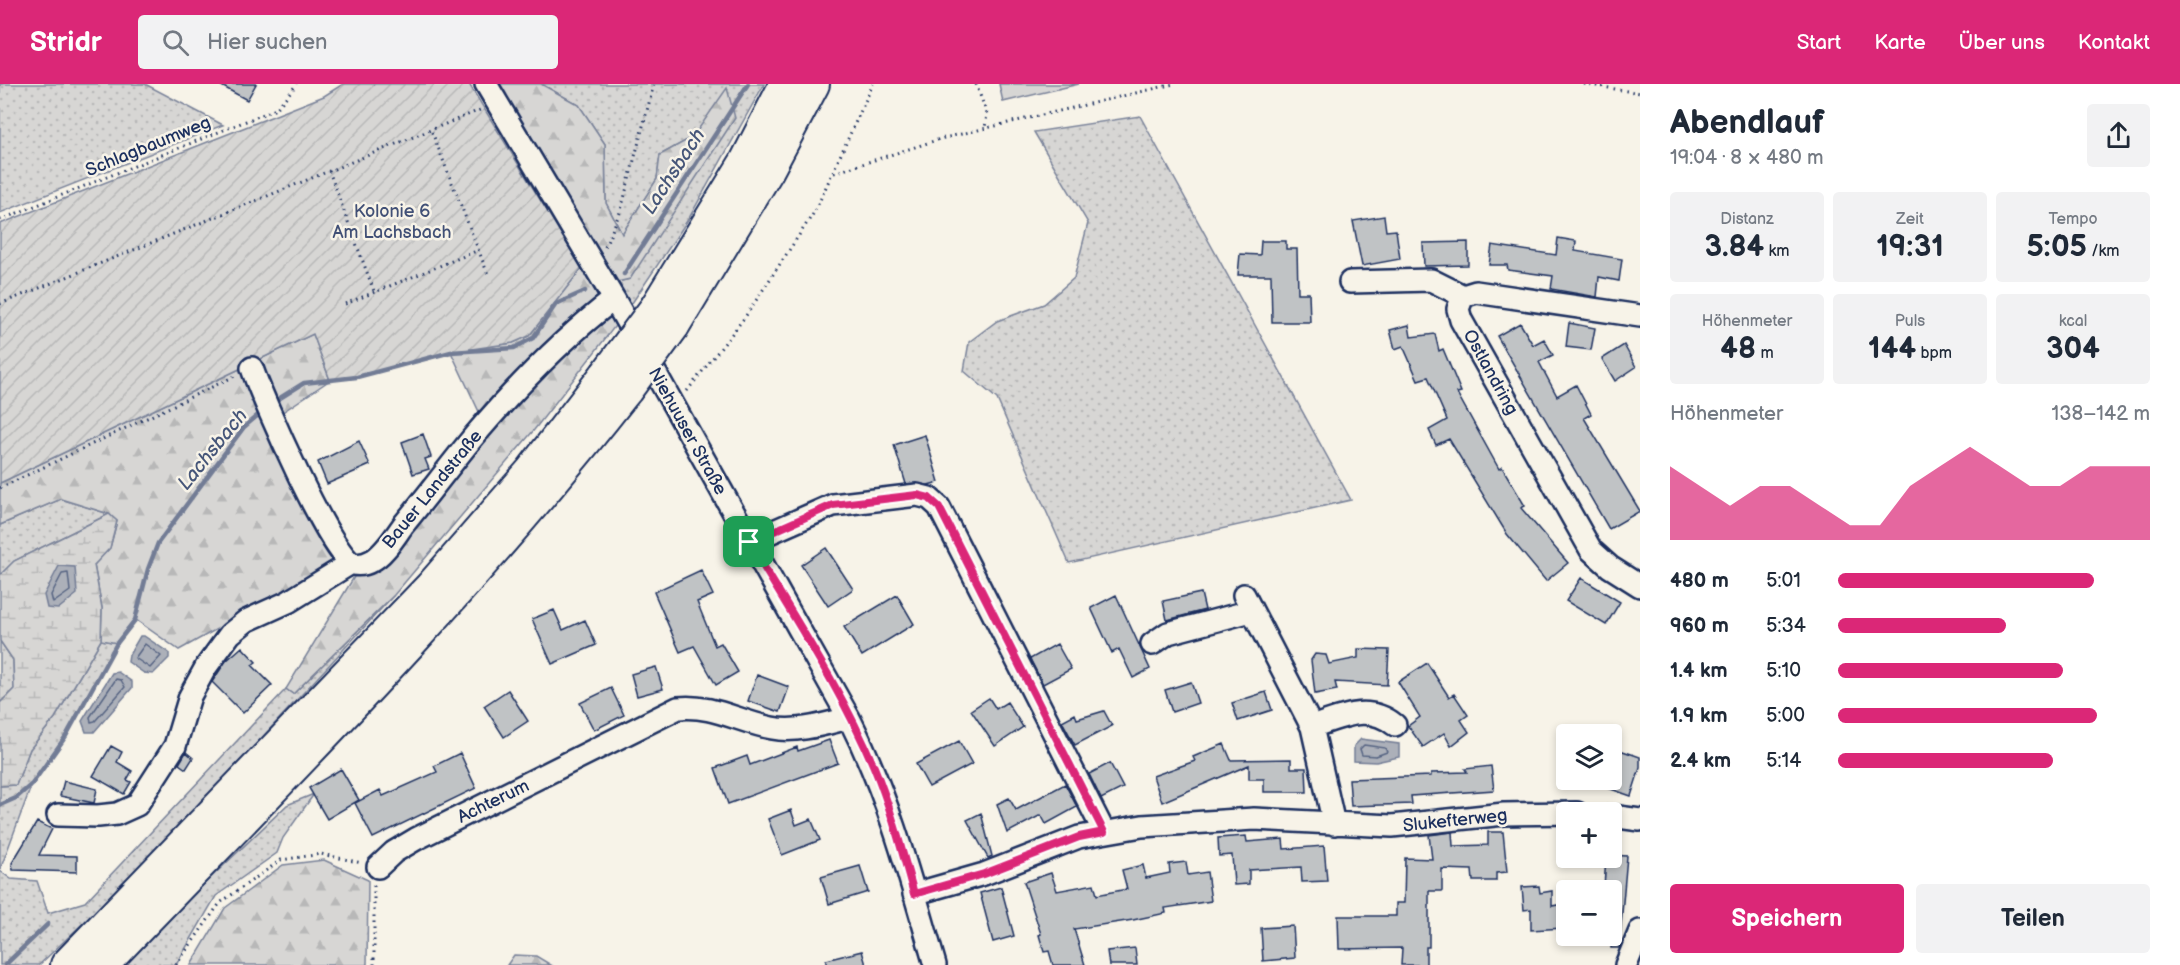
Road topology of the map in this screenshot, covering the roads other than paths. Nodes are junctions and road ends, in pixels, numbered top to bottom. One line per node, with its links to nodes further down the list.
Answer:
1 (786, 84): 8 (highway)
2 (813, 84): 8 (highway)
3 (492, 92): 6 (street)
4 (1350, 282): 5 (street)
5 (1463, 297): 7 (street); 13 (street, Ostlandring)
6 (614, 299): 11 (street, Niehuuser Straße); 12 (street, Bauer Landstraße)
7 (1640, 316)
8 (664, 317): 10 (highway, bridge)
9 (252, 368): 12 (street)
10 (616, 382): 27 (highway); 28 (highway)
11 (749, 542): 15 (street, Niehuuser Straße); 23 (street)
12 (351, 563): 19 (street, Bauer Landstraße)
13 (1640, 586)
14 (1152, 644): 17 (street)
15 (849, 718): 24 (street, Achterum); 25 (street, Niehuuser Straße)
16 (1395, 725): 17 (street)
17 (1312, 727): 22 (street)
18 (1556, 813): 22 (street, Slukefterweg)
19 (58, 815)
20 (1622, 816): 21 (street)
21 (1639, 816)
22 (1334, 824): 23 (street, Slukefterweg)
23 (1104, 832): 25 (street, Slukefterweg)
24 (378, 867)
25 (914, 894): 29 (street, Niehuuser Straße)
26 (1640, 931): 30 (street)
27 (67, 965)
28 (102, 965)
29 (935, 965)
30 (1626, 965)

